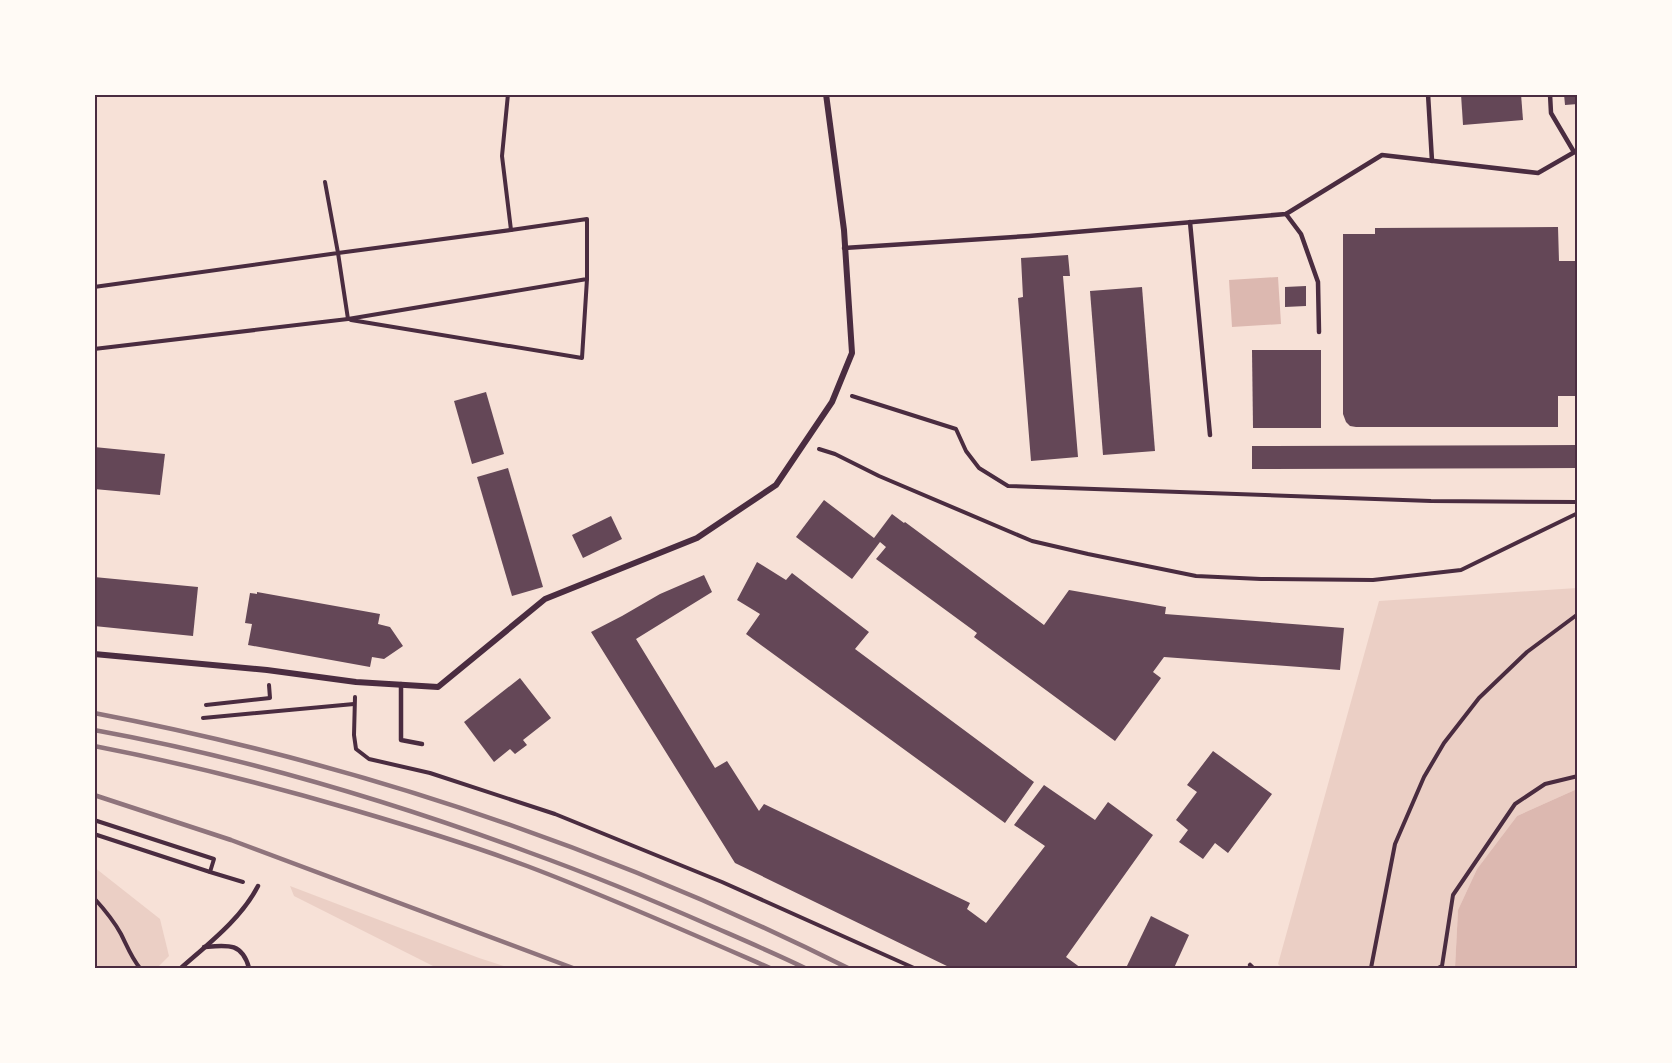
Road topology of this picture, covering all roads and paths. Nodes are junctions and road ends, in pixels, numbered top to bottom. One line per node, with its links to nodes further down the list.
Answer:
1 (508, 94): 10 (path)
2 (826, 94): 11 (street)
3 (1428, 94): 6 (lane)
4 (1550, 94): 5 (lane)
5 (1576, 151): 6 (lane)
6 (1432, 161): 8 (lane)
7 (325, 182): 12 (path)
8 (1286, 214): 9 (lane); 16 (lane)
9 (1190, 222): 11 (lane); 19 (lane)
10 (511, 230): 12 (path); 13 (path)
11 (844, 248): 18 (street)
12 (338, 253): 14 (path); 15 (path)
13 (587, 279): 15 (path); 15 (path)
14 (94, 287)
15 (348, 319): 17 (path)
16 (1319, 332)
17 (94, 349)
18 (837, 391): 21 (path); 27 (street)
19 (1210, 435)
20 (835, 454): 22 (path)
21 (1578, 502)
22 (1578, 513)
23 (1578, 614): 43 (path)
24 (94, 654): 25 (street)
25 (267, 670): 26 (street); 29 (path)
26 (356, 682): 27 (street); 28 (path)
27 (401, 684): 31 (lane)
28 (354, 704): 30 (path); 42 (path)
29 (206, 705)
30 (204, 718)
31 (422, 744)
32 (1578, 776): 44 (path)
33 (94, 820): 35 (path)
34 (94, 834): 35 (path)
35 (210, 872): 36 (path)
36 (258, 886): 38 (lane)
37 (94, 898): 39 (path)
38 (204, 947): 40 (lane); 41 (lane)
39 (141, 969)
40 (181, 969)
41 (249, 969)
42 (914, 969)
43 (1371, 969)
44 (1438, 969)

